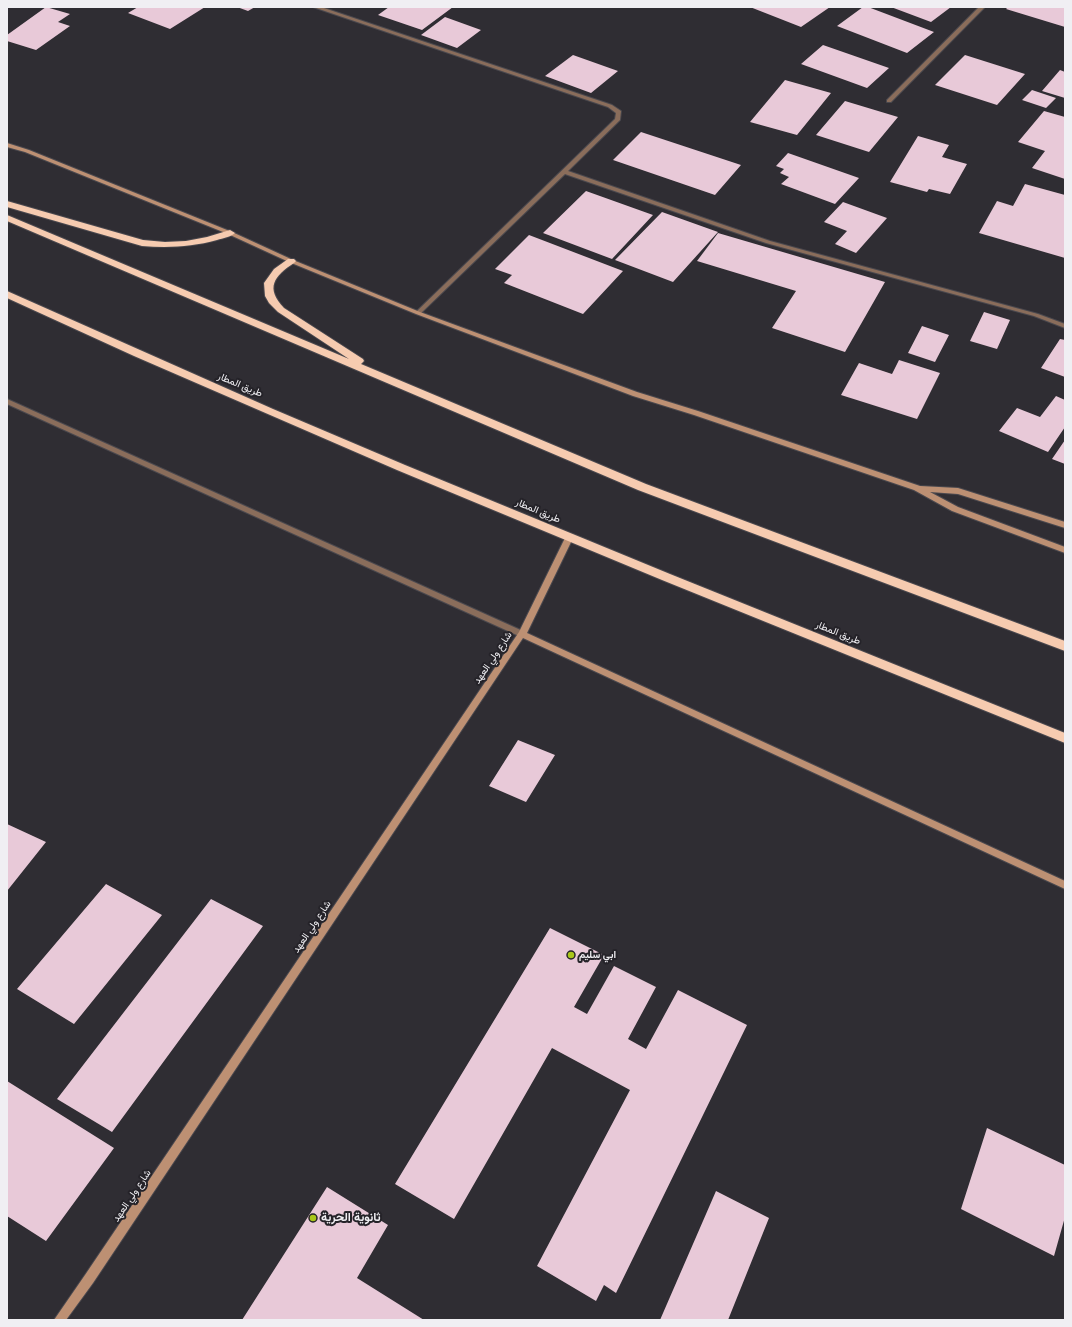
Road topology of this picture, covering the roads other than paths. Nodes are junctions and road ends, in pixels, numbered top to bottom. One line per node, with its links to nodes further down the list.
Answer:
1 (316, 7): 5 (street)
2 (982, 7): 3 (street)
3 (889, 101)
4 (7, 145): 8 (street)
5 (563, 172): 11 (street); 12 (street)
6 (7, 204): 8 (highway)
7 (7, 218): 13 (highway)
8 (230, 233): 9 (street)
9 (291, 261): 11 (street); 13 (highway)
10 (7, 294): 17 (highway, طريق المطار)
11 (418, 313): 15 (street)
12 (1065, 326)
13 (386, 379): 20 (highway)
14 (7, 401): 19 (street)
15 (917, 488): 16 (street); 18 (street)
16 (1065, 525)
17 (569, 538): 19 (street, شارع ولي العهد); 21 (highway, طريق المطار)
18 (1065, 550)
19 (522, 634): 22 (street); 23 (street, شارع ولي العهد)
20 (1065, 646)
21 (1065, 738)
22 (1065, 885)
23 (59, 1320)

